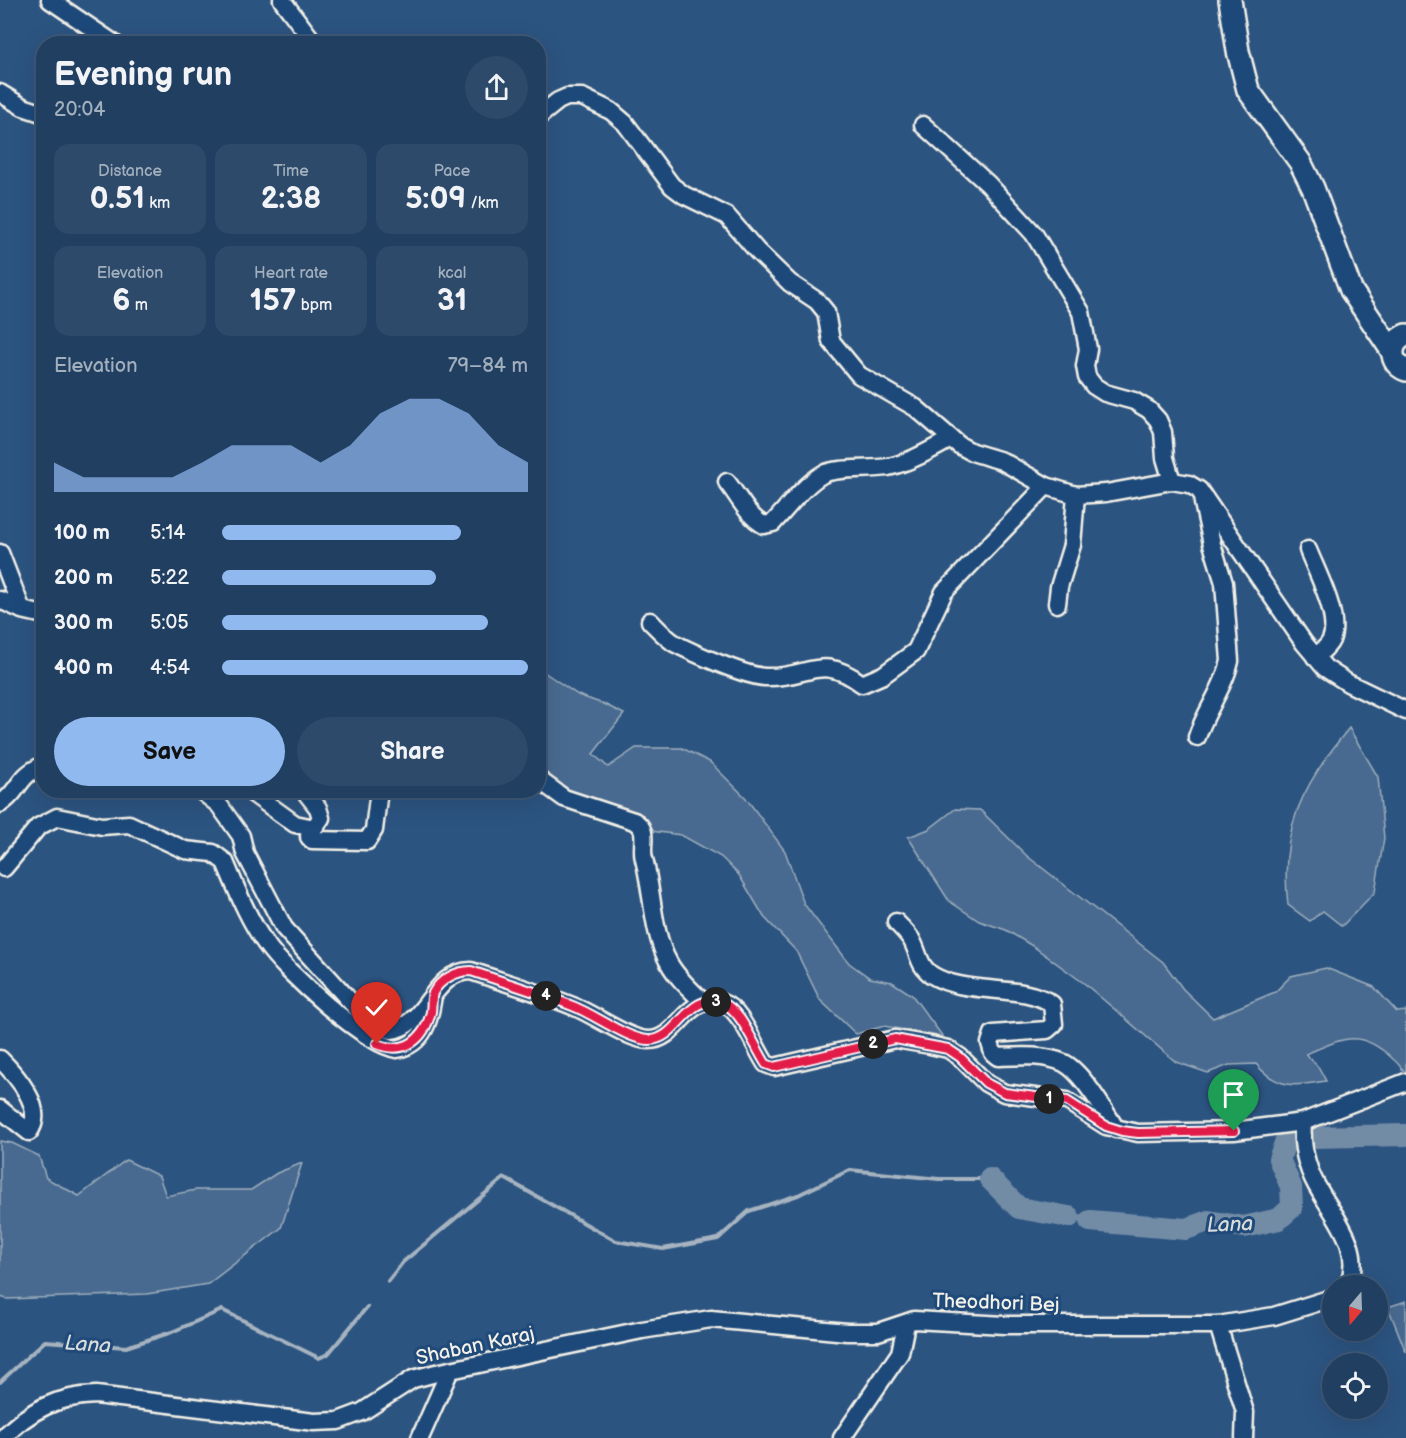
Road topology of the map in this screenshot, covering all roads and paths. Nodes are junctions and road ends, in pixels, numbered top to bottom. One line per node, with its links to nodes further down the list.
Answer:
1 (50, 0): 4 (street)
2 (282, 0): 5 (street)
3 (1230, 0): 10 (main road)
4 (104, 36)
5 (309, 36)
6 (0, 93): 7 (street)
7 (36, 111)
8 (546, 111): 12 (street)
9 (923, 125): 13 (street)
10 (1399, 342): 11 (main road)
11 (1406, 370)
12 (951, 439): 14 (street); 15 (street)
13 (1172, 481): 16 (street); 17 (street)
14 (727, 482)
15 (1046, 486): 17 (street); 24 (street)
16 (1200, 490): 25 (street); 27 (street)
17 (1076, 495): 21 (street)
18 (1308, 550): 25 (street)
19 (0, 553): 22 (street)
20 (0, 600): 22 (street)
21 (1057, 604)
22 (22, 610): 23 (street)
23 (36, 613)
24 (650, 621)
25 (1316, 657): 26 (street)
26 (1406, 711)
27 (1197, 737)
28 (36, 769): 34 (street)
29 (546, 785): 39 (street)
30 (210, 798): 38 (street)
31 (259, 798): 35 (street)
32 (310, 798): 35 (street)
33 (378, 798): 35 (street)
34 (0, 804)
35 (310, 828)
36 (4, 868): 38 (street)
37 (896, 922): 44 (street)
38 (434, 993): 39 (street)
39 (703, 1002): 44 (street)
40 (0, 1059): 42 (street)
41 (1406, 1082): 43 (street)
42 (0, 1109)
43 (1303, 1122): 44 (street); 45 (street)
44 (1117, 1130)
45 (1353, 1275)
46 (1322, 1301): 48 (street, Theodhori Bej)
47 (906, 1324): 48 (street, Theodhori Bej); 49 (street, Shaban Karaj); 52 (street, Theodhori Bej)
48 (1218, 1325): 53 (street)
49 (450, 1370): 50 (street, Shaban Karaj); 51 (street)
50 (3, 1438)
51 (420, 1438)
52 (842, 1438)
53 (1244, 1438)

